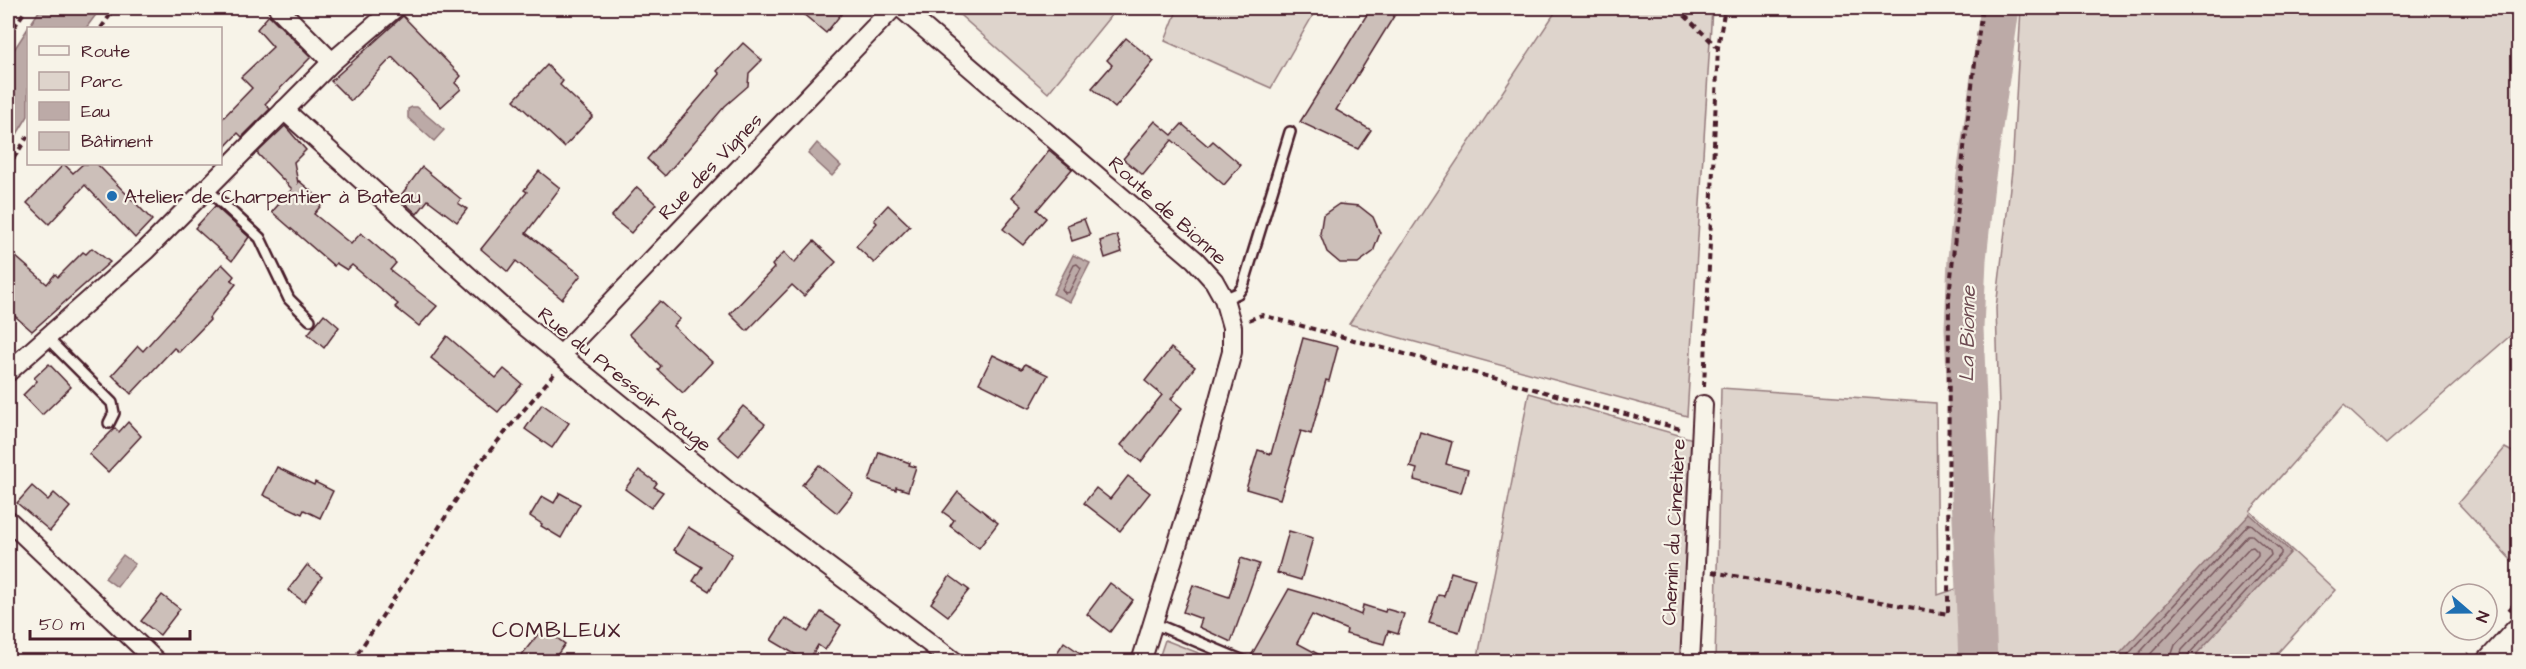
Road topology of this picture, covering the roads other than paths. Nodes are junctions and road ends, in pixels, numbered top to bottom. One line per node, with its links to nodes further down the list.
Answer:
1 (278, 8): 5 (street)
2 (395, 8): 5 (street)
3 (893, 8): 12 (street, Rue des Vignes)
4 (901, 8): 9 (street, Route de Bionne)
5 (332, 62): 6 (street)
6 (284, 110): 8 (street); 12 (street, Rue du Pressoir Rouge)
7 (1290, 132): 9 (lane)
8 (207, 189): 10 (lane); 11 (street)
9 (1224, 299): 17 (street, Route de Bionne)
10 (310, 320)
11 (46, 337): 13 (street); 15 (lane)
12 (563, 357): 20 (street, Rue du Pressoir Rouge)
13 (8, 372)
14 (1703, 405): 23 (street, Chemin du Cimetière)
15 (109, 423)
16 (8, 520): 19 (street)
17 (1153, 623): 21 (street, Route de Bionne); 22 (lane)
18 (2518, 632): 24 (main road)
19 (157, 662)
20 (955, 662)
21 (1141, 662)
22 (1246, 662)
23 (1690, 662)
24 (2490, 662)

